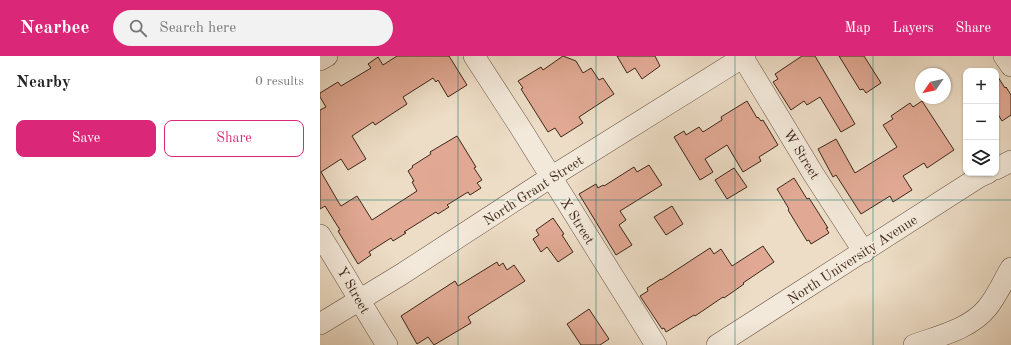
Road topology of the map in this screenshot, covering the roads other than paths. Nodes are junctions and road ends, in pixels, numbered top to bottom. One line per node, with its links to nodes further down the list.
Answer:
1 (326, 56): 5 (street)
2 (474, 56): 8 (street, X Street)
3 (1004, 56): 6 (street)
4 (743, 57): 8 (street, North Grant Street); 10 (street, W Street)
5 (320, 60)
6 (1011, 66)
7 (1002, 168): 10 (street, North University Avenue)
8 (551, 178): 13 (street, North Grant Street); 16 (street, X Street)
9 (320, 235): 13 (street, Y Street)
10 (864, 252): 17 (street, North University Avenue)
11 (1011, 268): 12 (street)
12 (1001, 299): 18 (street)
13 (358, 300): 14 (street, North Grant Street); 15 (street, Y Street)
14 (320, 324)
15 (387, 345)
16 (656, 345)
17 (717, 345)
18 (914, 345)

